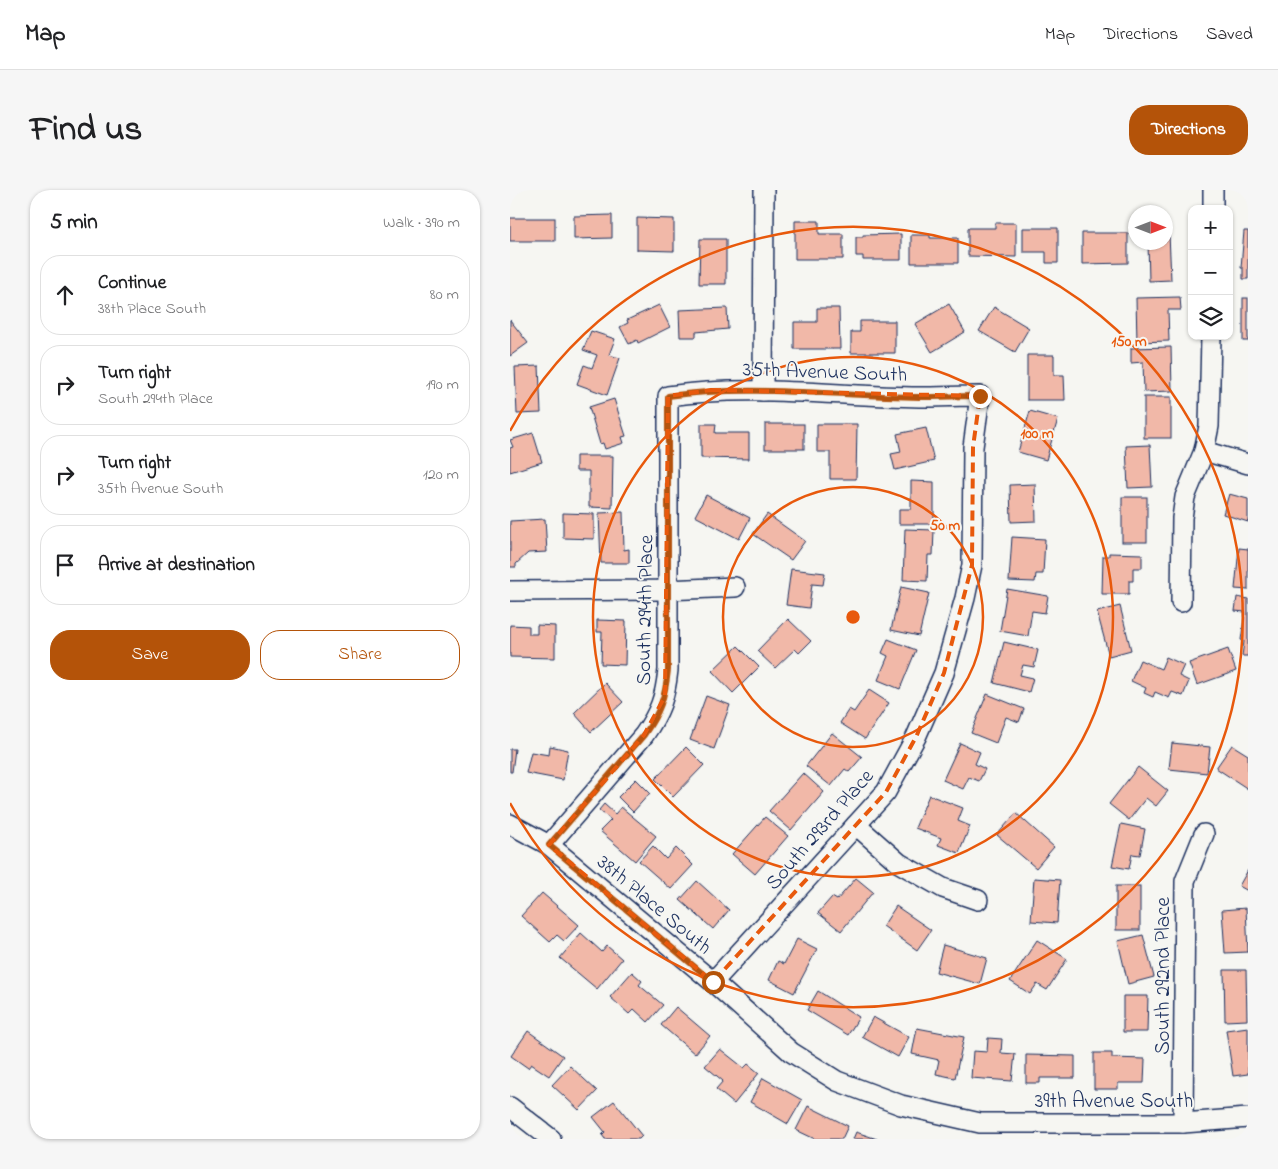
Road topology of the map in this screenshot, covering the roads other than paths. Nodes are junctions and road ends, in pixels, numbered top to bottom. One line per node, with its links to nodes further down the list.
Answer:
1 (764, 190): 5 (street)
2 (1213, 190): 3 (street)
3 (1213, 205)
4 (1211, 340): 8 (street)
5 (762, 391): 6 (street, 35th Avenue South); 7 (street, 35th Avenue South)
6 (668, 396): 11 (street, South 294th Place)
7 (980, 396): 15 (street, South 293rd Place)
8 (1204, 451): 9 (street); 13 (street)
9 (1248, 464)
10 (735, 587): 11 (street)
11 (666, 590): 12 (street); 17 (street, South 294th Place)
12 (510, 591)
13 (1181, 602)
14 (510, 824): 17 (street, 38th Place South)
15 (856, 825): 18 (street); 19 (street, South 293rd Place)
16 (1204, 834): 22 (street, South 292nd Place)
17 (549, 845): 19 (street, 38th Place South)
18 (978, 900)
19 (713, 982): 23 (street, 38th Place South)
20 (510, 1107): 24 (street)
21 (1248, 1118): 22 (street, 39th Avenue South)
22 (1183, 1123): 23 (street, 39th Avenue South)
23 (980, 1131)
24 (551, 1139)

